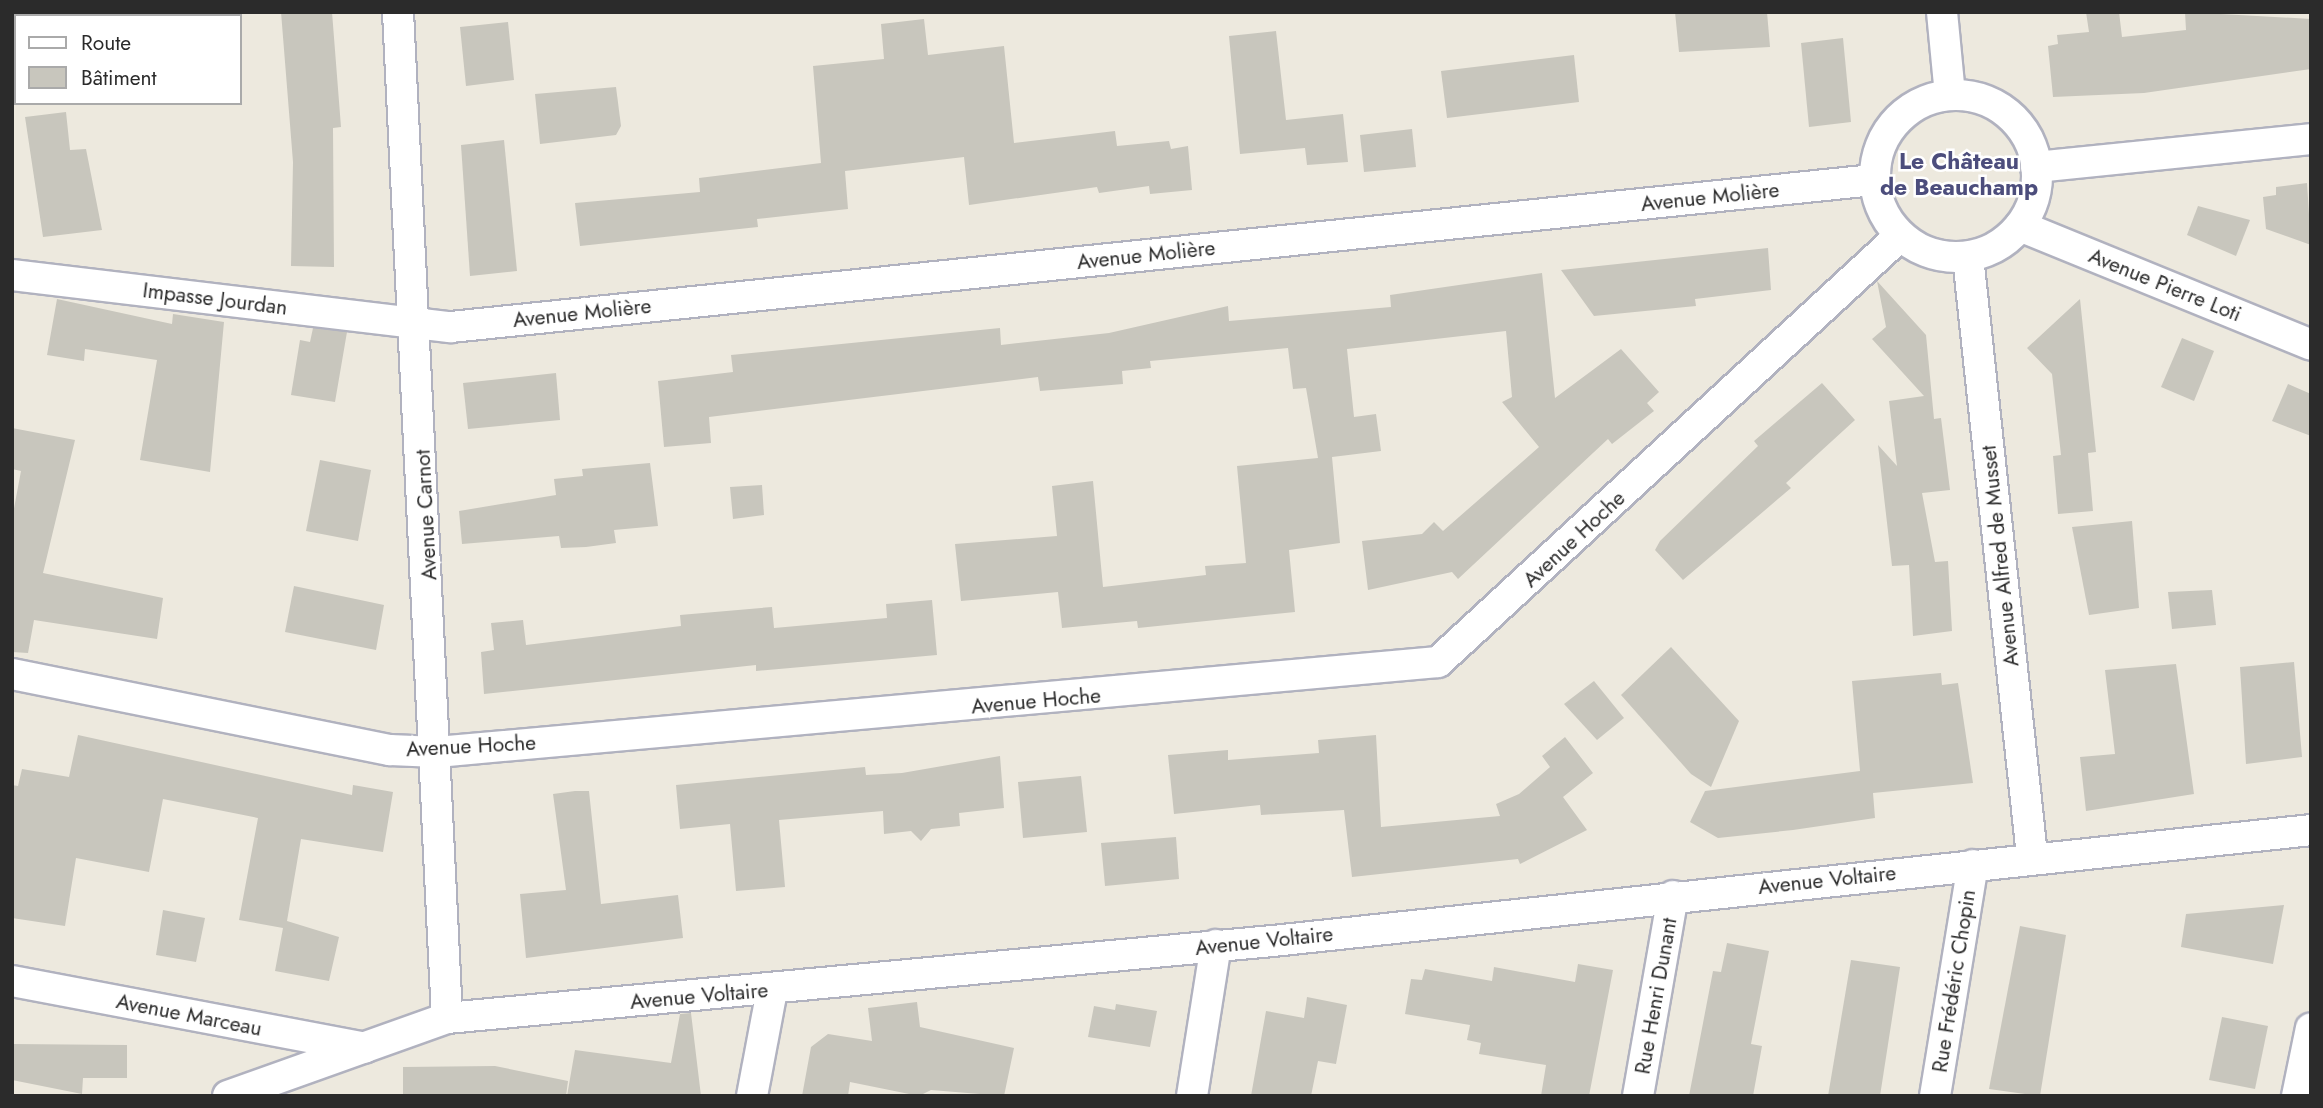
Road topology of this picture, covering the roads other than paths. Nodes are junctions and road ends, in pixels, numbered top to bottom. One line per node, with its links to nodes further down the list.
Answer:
1 (398, 12): 11 (street, Avenue Carnot)
2 (1942, 12): 3 (street)
3 (1950, 94): 5 (street); 6 (street)
4 (2311, 139): 5 (street)
5 (2036, 167): 7 (street)
6 (1874, 180): 8 (street); 11 (street, Avenue Molière)
7 (2020, 226): 9 (street); 12 (street, Avenue Pierre Loti)
8 (1900, 236): 9 (street); 14 (street, Avenue Hoche)
9 (1968, 257): 16 (street, Avenue Alfred de Musset)
10 (12, 275): 11 (street, Impasse Jourdan)
11 (417, 323): 14 (street, Avenue Carnot)
12 (2311, 345)
13 (12, 674): 14 (street, Avenue Hoche)
14 (438, 752): 22 (street, Avenue Carnot)
15 (2311, 830): 16 (street, Avenue Voltaire)
16 (2032, 856): 17 (street, Avenue Voltaire)
17 (1973, 865): 18 (street, Avenue Voltaire); 30 (street, Rue Frédéric Chopin)
18 (1673, 896): 19 (street, Avenue Voltaire); 29 (street, Rue Henri Dunant)
19 (1216, 945): 21 (street, Avenue Voltaire); 28 (street)
20 (12, 981): 24 (street, Avenue Marceau)
21 (772, 990): 22 (street, Avenue Voltaire); 27 (street)
22 (447, 1018): 24 (street, Avenue Voltaire)
23 (2311, 1028): 31 (street)
24 (365, 1048): 25 (street, Avenue Voltaire)
25 (305, 1083): 26 (street, Avenue Voltaire)
26 (228, 1096)
27 (752, 1096)
28 (1192, 1096)
29 (1638, 1096)
30 (1935, 1096)
31 (2297, 1096)

